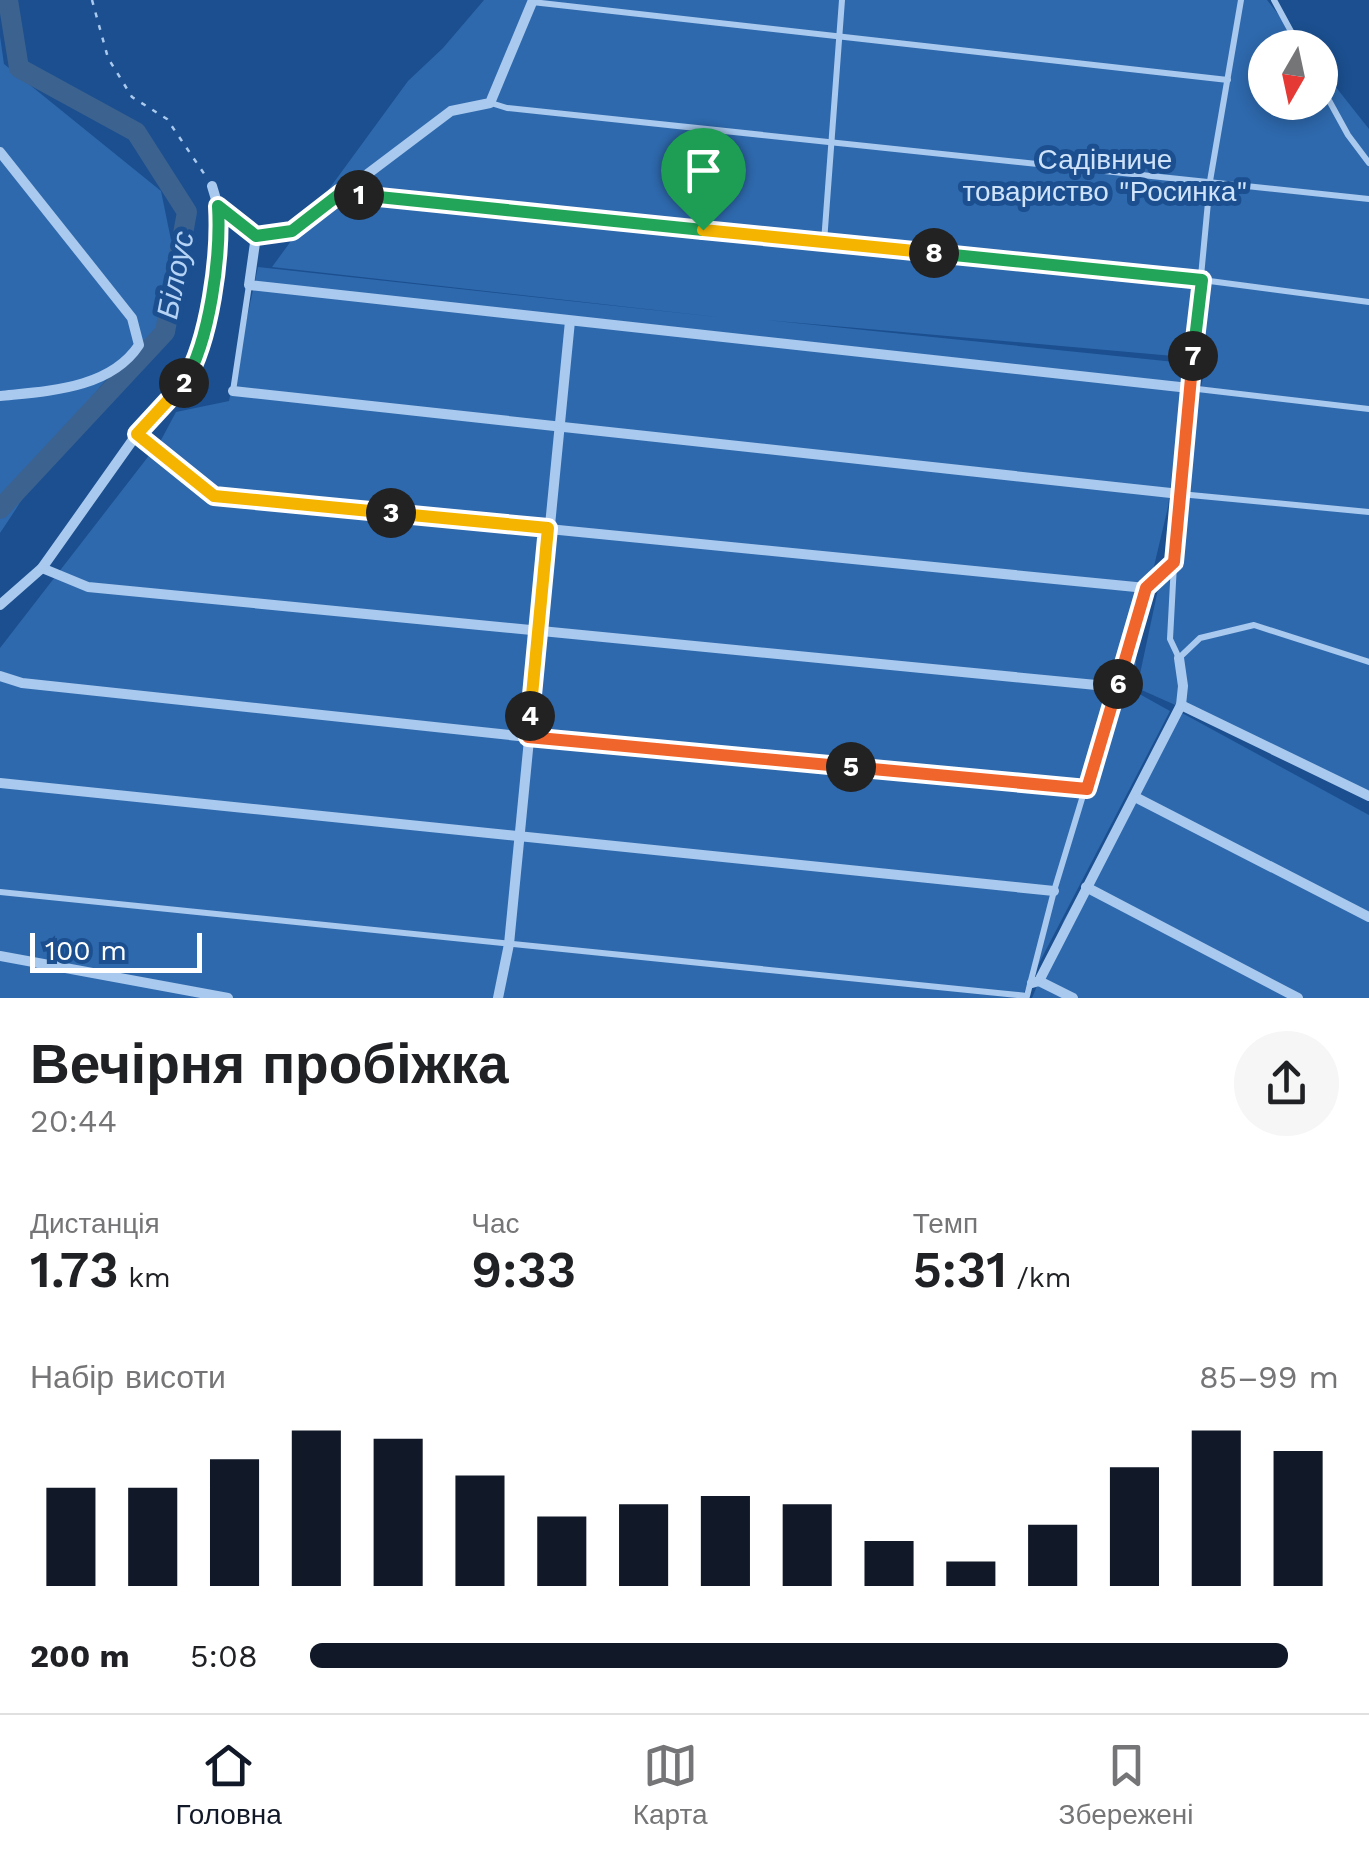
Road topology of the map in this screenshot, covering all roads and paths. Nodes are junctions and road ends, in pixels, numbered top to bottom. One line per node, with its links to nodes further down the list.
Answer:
1 (92, 0): 15 (path)
2 (842, 0): 7 (lane)
3 (1241, 0): 8 (lane)
4 (1274, 0): 6 (lane)
5 (532, 1): 7 (lane); 9 (street)
6 (1290, 30)
7 (839, 37): 8 (lane); 11 (lane)
8 (1228, 80): 14 (lane)
9 (490, 103): 11 (lane); 16 (street)
10 (1338, 117): 13 (lane)
11 (830, 143): 14 (lane); 20 (lane)
12 (0, 152): 27 (street)
13 (1369, 163)
14 (1210, 181): 17 (lane); 21 (lane)
15 (212, 186): 18 (street)
16 (341, 193): 19 (street); 20 (lane)
17 (1369, 200)
18 (218, 206): 19 (street); 30 (street)
19 (256, 236): 22 (street)
20 (824, 242): 21 (lane)
21 (1202, 280): 23 (lane); 25 (lane)
22 (249, 285): 24 (street); 26 (lane)
23 (1369, 302)
24 (570, 321): 25 (street); 29 (street)
25 (1189, 388): 28 (lane); 31 (lane)
26 (232, 390): 29 (street)
27 (0, 396)
28 (1369, 409)
29 (562, 426): 31 (street); 33 (street)
30 (137, 434): 33 (street); 35 (street)
31 (1180, 494): 32 (lane); 34 (lane)
32 (1369, 512)
33 (548, 528): 36 (street); 38 (street)
34 (1174, 562): 36 (lane); 39 (lane)
35 (42, 568): 37 (street); 38 (street)
36 (1146, 588): 42 (lane)
37 (0, 606)
38 (538, 632): 42 (street); 44 (street)
39 (1179, 658): 40 (lane); 43 (street)
40 (1369, 662)
41 (0, 676): 44 (street)
42 (1117, 687): 46 (lane)
43 (1180, 705): 47 (street); 48 (street)
44 (528, 737): 46 (street); 49 (street)
45 (0, 783): 49 (street)
46 (1087, 789): 52 (lane)
47 (1369, 796)
48 (1135, 798): 50 (street); 53 (street)
49 (520, 838): 52 (street); 54 (street)
50 (1086, 887): 56 (street); 61 (street)
51 (0, 892): 54 (lane)
52 (1054, 892): 56 (lane)
53 (1369, 917)
54 (509, 944): 57 (lane); 59 (street)
55 (0, 956): 58 (street)
56 (1036, 982): 57 (lane); 60 (street)
57 (1027, 997)
58 (228, 998)
59 (498, 998)
60 (1073, 998)
61 (1298, 998)

